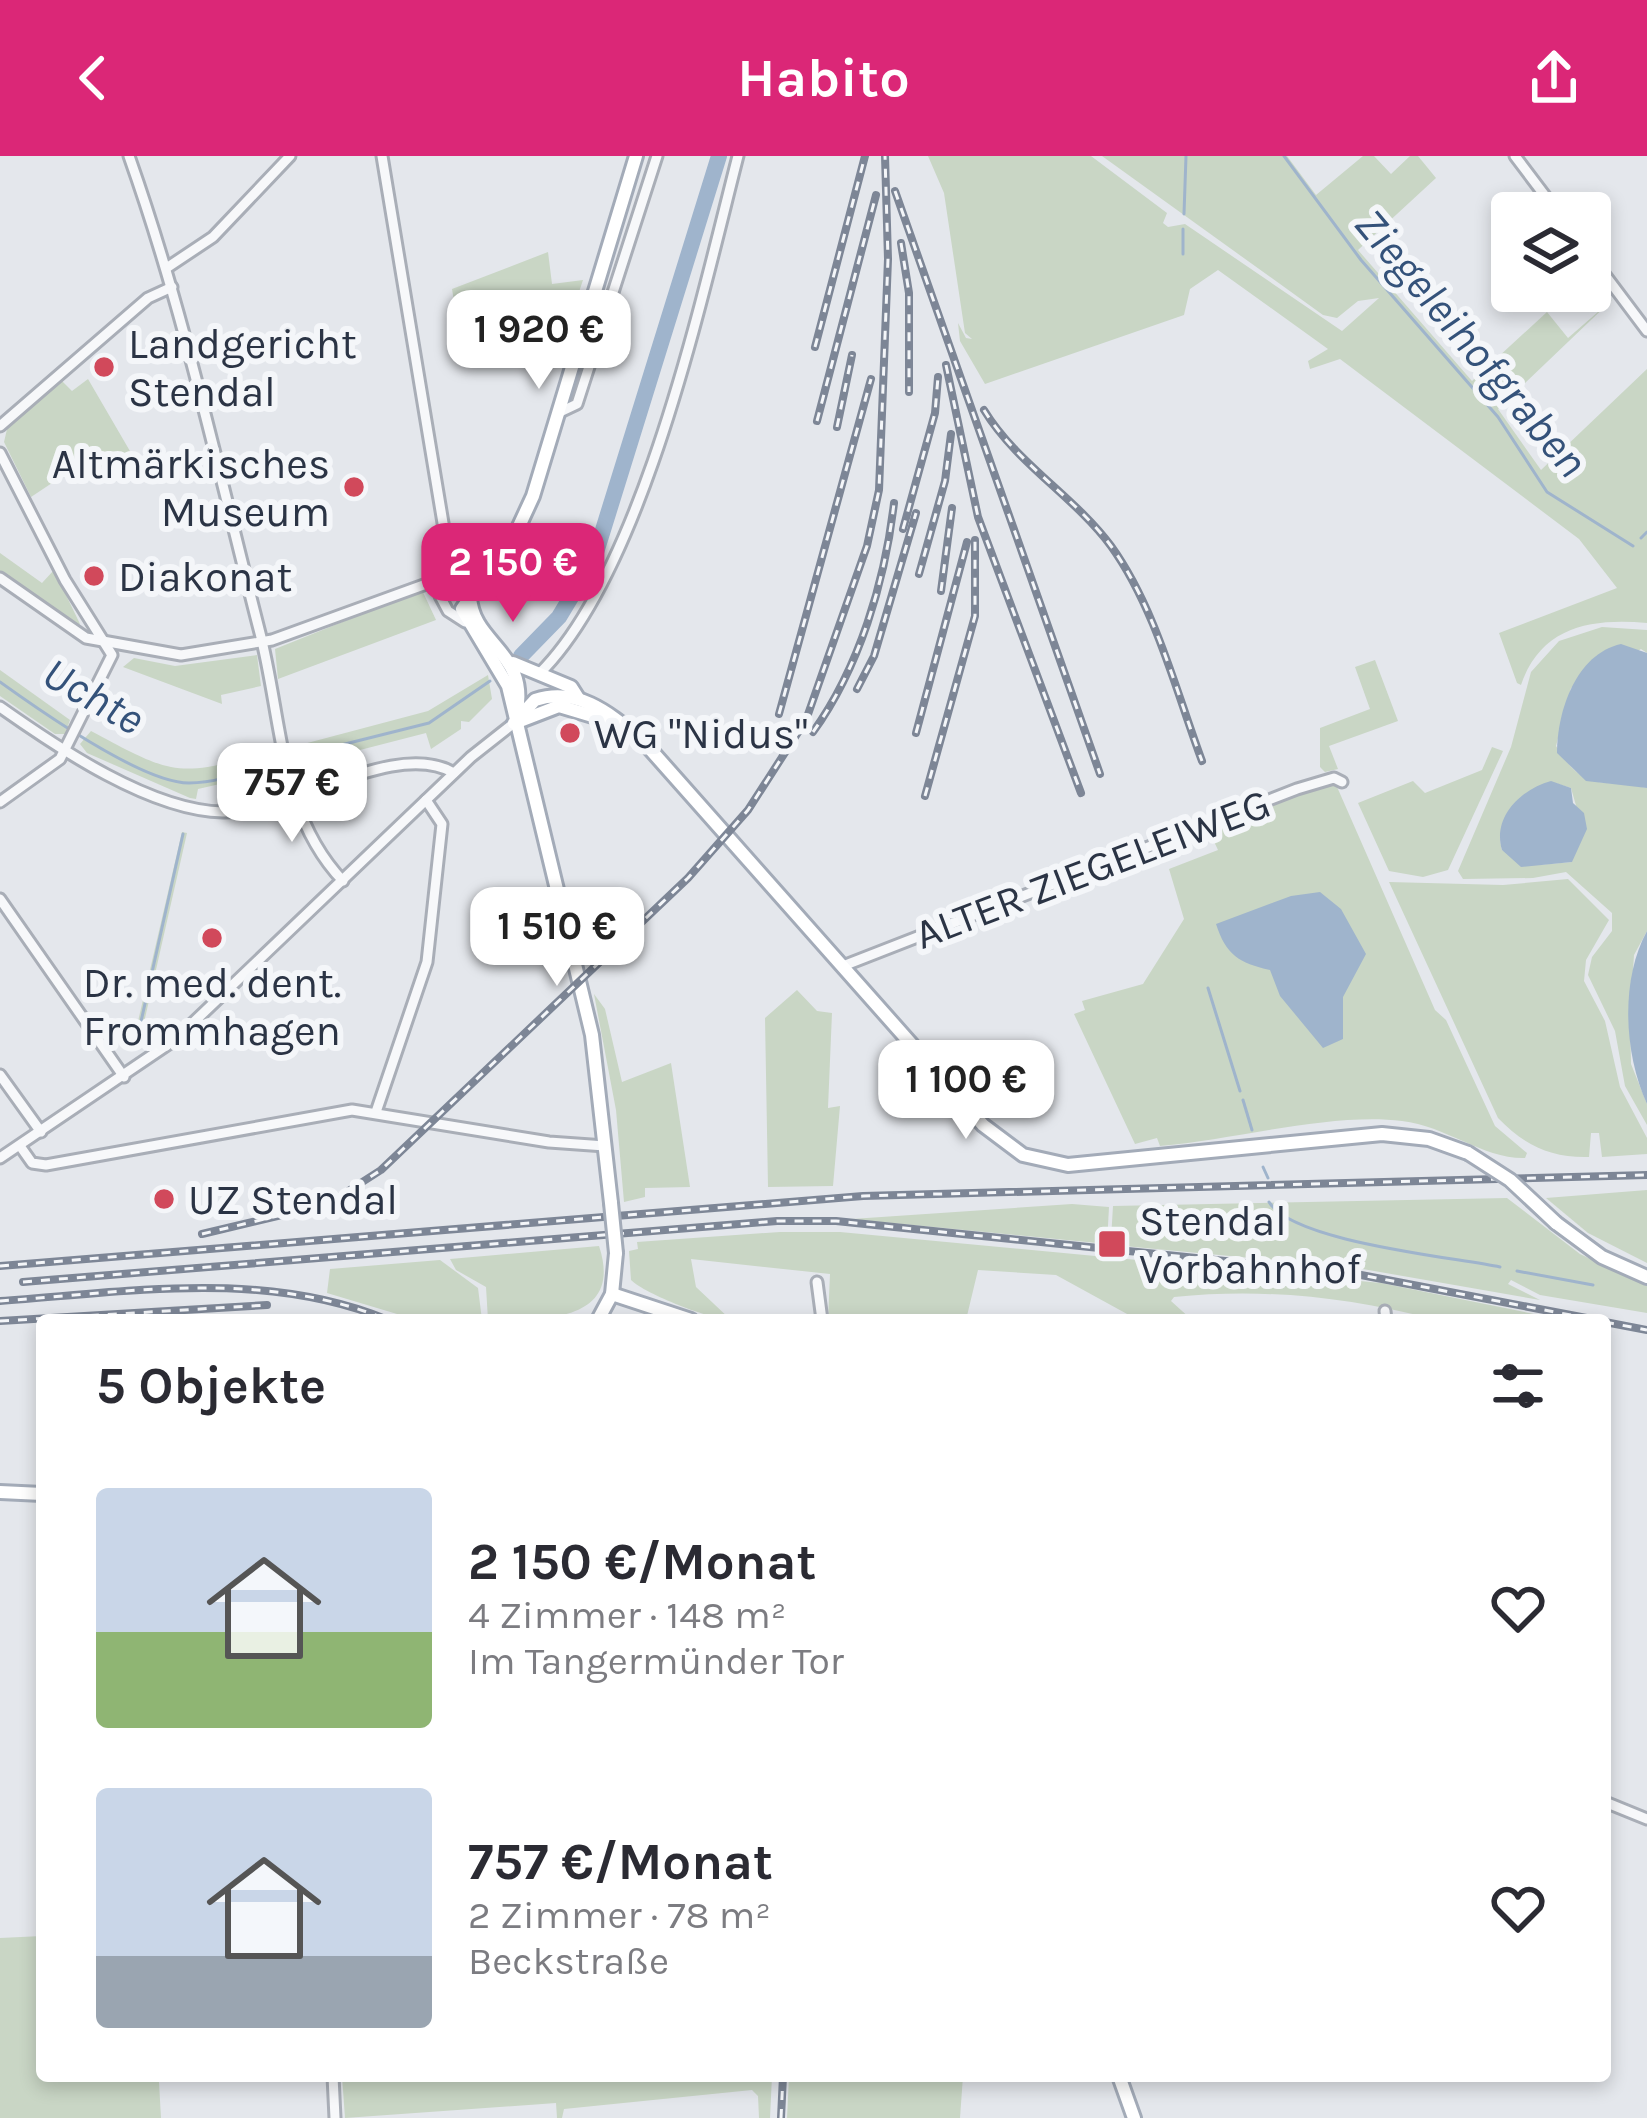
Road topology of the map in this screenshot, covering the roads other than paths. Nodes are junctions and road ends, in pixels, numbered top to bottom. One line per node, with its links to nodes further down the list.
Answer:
1 (129, 156): 9 (street)
2 (290, 156): 9 (street)
3 (382, 156): 17 (street)
4 (635, 156): 13 (main road)
5 (657, 156): 13 (street)
6 (738, 156): 23 (street)
7 (1515, 156): 8 (street)
8 (1542, 192)
9 (168, 267): 11 (street)
10 (1611, 283): 12 (street)
11 (172, 287): 14 (street); 21 (street)
12 (1647, 331)
13 (558, 413): 16 (main road)
14 (0, 426)
15 (0, 452): 20 (street)
16 (498, 559): 17 (street); 19 (main road)
17 (440, 573): 19 (street); 21 (street)
18 (0, 578): 20 (street)
19 (467, 616): 22 (main road); 26 (main road)
20 (107, 641): 21 (street); 27 (street)
21 (262, 643): 30 (street)
22 (510, 662): 23 (main road); 26 (main road)
23 (538, 674): 24 (main road)
24 (573, 703): 26 (main road); 35 (main road)
25 (0, 707): 27 (street)
26 (514, 723): 28 (street); 41 (main road)
27 (68, 746): 30 (street); 32 (street)
28 (454, 773): 30 (street); 31 (street)
29 (1342, 782): 35 (street, ALTER ZIEGELEIWEG)
30 (294, 796): 33 (street)
31 (426, 800): 33 (street); 38 (street)
32 (0, 802)
33 (343, 881): 37 (street)
34 (0, 899): 37 (street)
35 (843, 966): 43 (main road, bridge)
36 (0, 1075): 39 (street)
37 (124, 1077): 39 (street)
38 (376, 1112): 40 (street); 41 (street)
39 (41, 1132): 40 (street)
40 (20, 1146): 42 (street)
41 (605, 1146): 45 (main road, bridge)
42 (0, 1158)
43 (1647, 1277)
44 (817, 1282): 48 (street)
45 (612, 1294): 46 (main road); 47 (main road)
46 (601, 1314)
47 (673, 1314)
48 (821, 1314)
49 (0, 1492): 50 (main road)
50 (36, 1494)
51 (1611, 1804): 52 (street)
52 (1647, 1819)
53 (333, 2082): 55 (street)
54 (1121, 2082): 56 (main road)
55 (335, 2118)
56 (1134, 2118)

